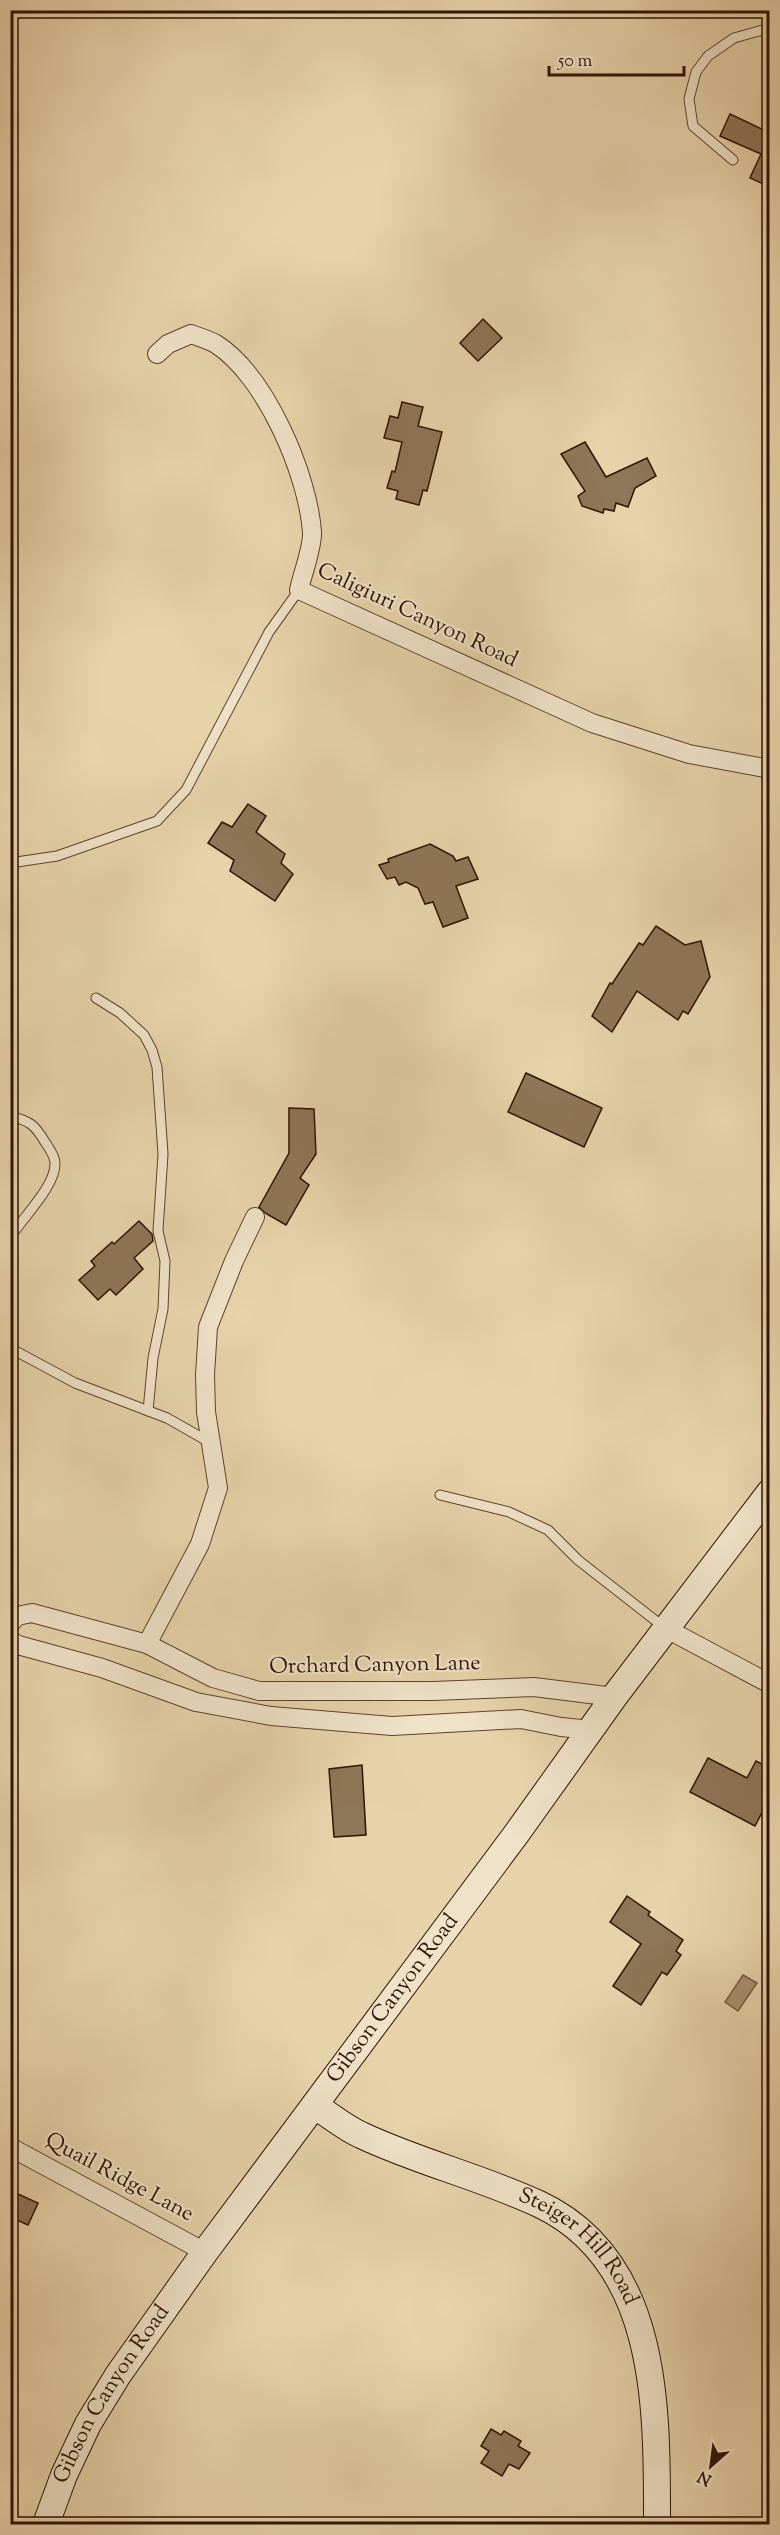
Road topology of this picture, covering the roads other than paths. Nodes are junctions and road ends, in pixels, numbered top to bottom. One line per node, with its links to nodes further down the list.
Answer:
1 (770, 28): 2 (lane)
2 (733, 160)
3 (157, 354): 4 (street, Caligiuri Canyon Road)
4 (299, 590): 5 (street, Caligiuri Canyon Road); 6 (lane)
5 (770, 769)
6 (10, 863)
7 (96, 998): 12 (lane)
8 (10, 1116): 10 (lane)
9 (255, 1216): 13 (street)
10 (10, 1238)
11 (10, 1348): 12 (lane)
12 (148, 1411): 13 (lane)
13 (211, 1443): 19 (street)
14 (770, 1492): 17 (main road, Gibson Canyon Road)
15 (440, 1495): 17 (lane)
16 (10, 1624): 19 (street, Orchard Canyon Lane)
17 (665, 1628): 20 (street); 21 (main road, Gibson Canyon Road)
18 (10, 1640): 22 (street)
19 (147, 1644): 21 (street, Orchard Canyon Lane)
20 (770, 1684)
21 (614, 1697): 22 (main road, Gibson Canyon Road)
22 (591, 1730): 23 (main road, Gibson Canyon Road)
23 (315, 2106): 25 (main road, Gibson Canyon Road); 27 (main road, Steiger Hill Road)
24 (10, 2147): 25 (street, Quail Ridge Lane)
25 (205, 2252): 26 (main road, Gibson Canyon Road)
26 (46, 2524)
27 (664, 2524)

